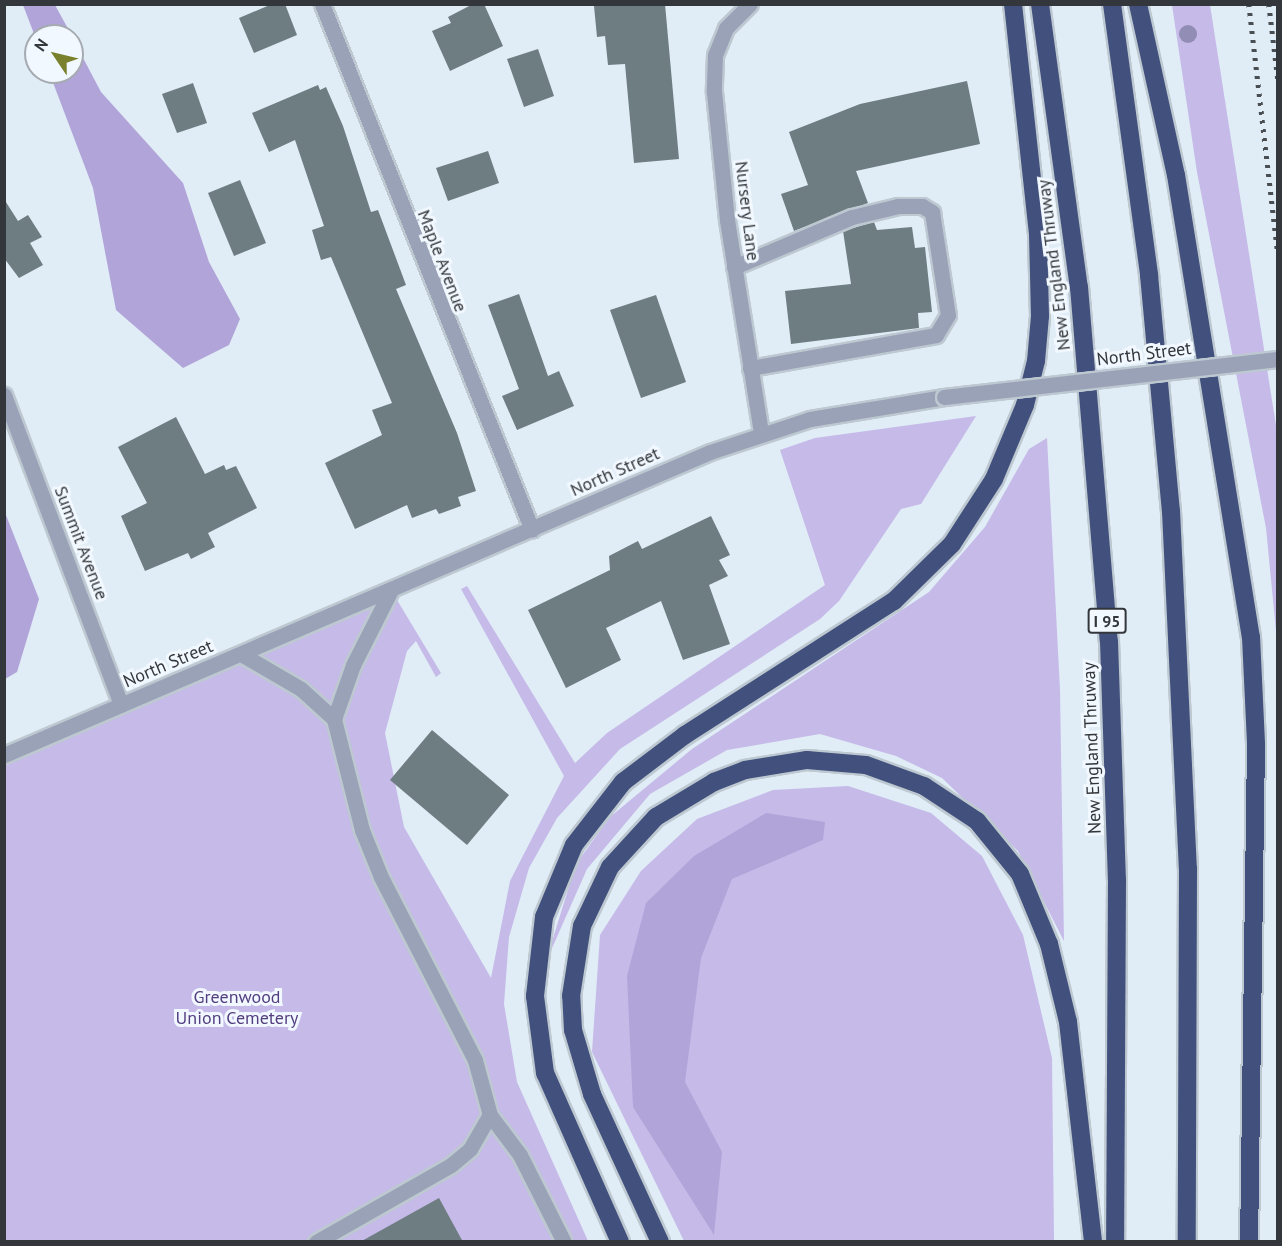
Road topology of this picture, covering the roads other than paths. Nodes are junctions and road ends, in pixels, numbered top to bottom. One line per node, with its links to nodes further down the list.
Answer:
1 (322, 4): 12 (street, Maple Avenue)
2 (750, 4): 7 (street, Nursery Lane)
3 (1013, 4): 21 (highway)
4 (1040, 4): 24 (highway, New England Thruway / I 95)
5 (1112, 4): 25 (highway)
6 (1138, 4): 26 (highway)
7 (734, 267): 9 (street, Nursery Lane); 9 (street)
8 (1278, 359): 11 (street, North Street, bridge)
9 (750, 368): 11 (street, Nursery Lane)
10 (4, 395): 15 (street, Summit Avenue)
11 (761, 433): 12 (street, North Street)
12 (532, 530): 13 (street, North Street)
13 (391, 590): 14 (street, North Street); 16 (street)
14 (241, 654): 15 (street, North Street); 16 (street)
15 (121, 705): 17 (street, North Street)
16 (334, 719): 18 (street)
17 (4, 755)
18 (490, 1115): 19 (street); 20 (street)
19 (316, 1242)
20 (564, 1242)
21 (620, 1242)
22 (660, 1242): 23 (highway)
23 (1093, 1242)
24 (1115, 1242)
25 (1187, 1242)
26 (1249, 1242)

